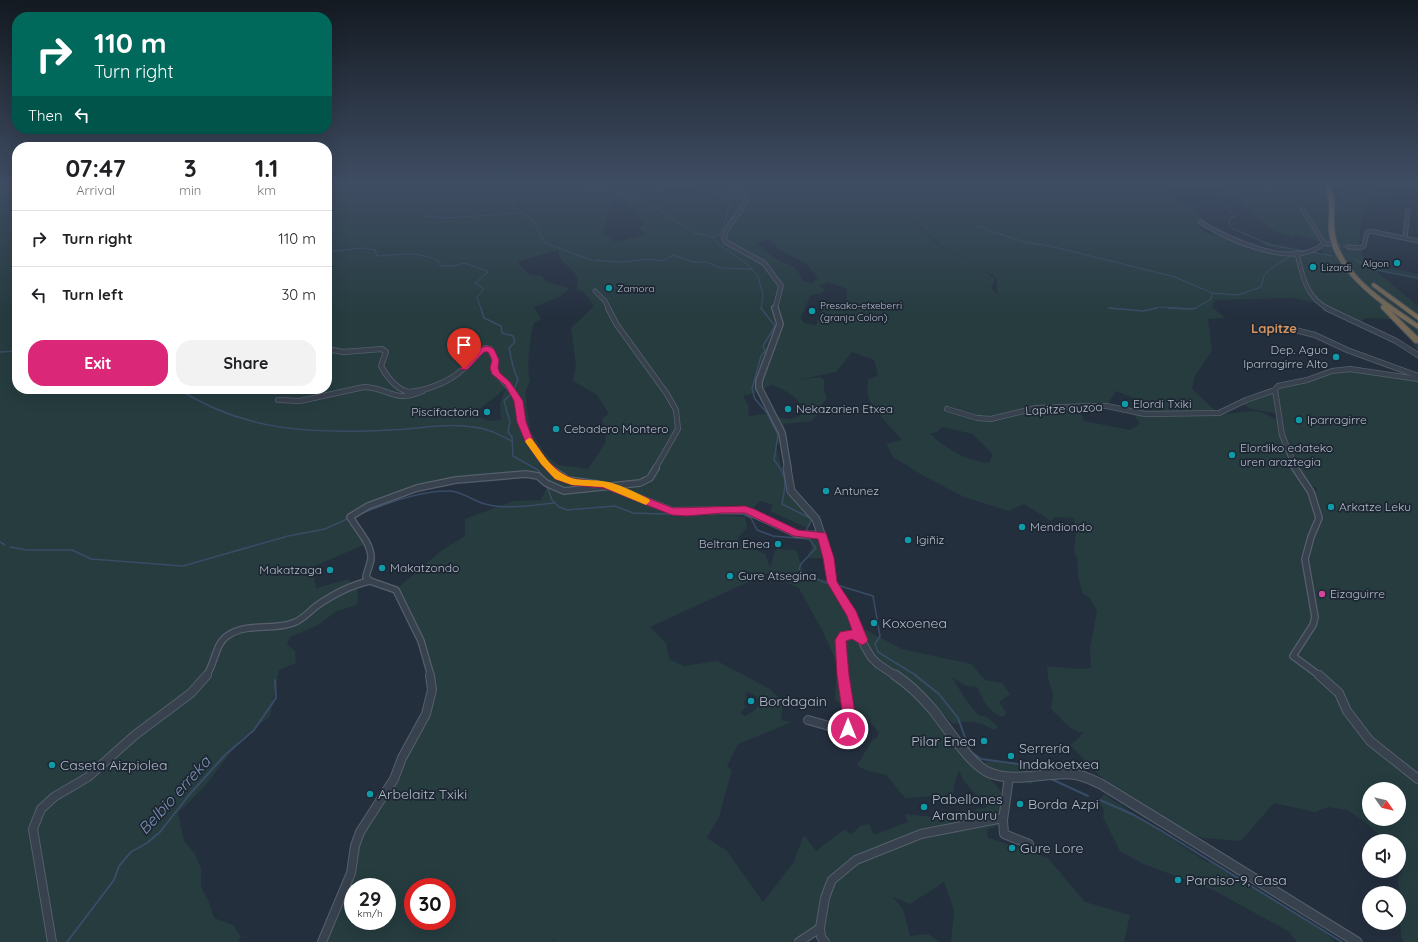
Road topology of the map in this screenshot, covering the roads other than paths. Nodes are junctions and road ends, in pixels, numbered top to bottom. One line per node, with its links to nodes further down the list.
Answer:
1 (726, 228): 29 (street)
2 (1210, 228): 12 (street)
3 (1314, 228): 9 (street)
4 (1333, 228): 13 (highway)
5 (1339, 228): 13 (highway)
6 (1406, 228): 7 (street)
7 (1405, 238): 8 (street); 11 (street)
8 (1418, 240)
9 (1324, 243): 10 (street); 12 (street)
10 (1330, 244)
11 (1349, 247)
12 (1297, 253): 21 (street)
13 (1351, 268): 15 (highway); 16 (highway); 17 (highway); 19 (highway)
14 (595, 291): 28 (street)
15 (1418, 318)
16 (1418, 323)
17 (1418, 327)
18 (1295, 330): 22 (street)
19 (1418, 341)
20 (332, 351): 24 (street)
21 (1418, 355)
22 (1418, 376)
23 (1418, 379): 25 (street, Lapitze auzoa)
24 (429, 387): 26 (street); 28 (street)
25 (1274, 390): 27 (street, Lapitze auzoa); 34 (street)
26 (278, 400)
27 (947, 409)
28 (606, 485): 29 (street); 30 (street)
29 (822, 535): 31 (street)
30 (370, 581): 38 (street); 39 (street)
31 (862, 640): 32 (street); 33 (street)
32 (808, 720)
33 (1009, 777): 35 (street); 42 (street)
34 (1418, 779)
35 (1003, 818): 36 (street); 37 (street)
36 (1029, 844)
37 (820, 928): 40 (street); 41 (street)
38 (52, 942)
39 (322, 942)
40 (799, 942)
41 (825, 942)
42 (1357, 942)

